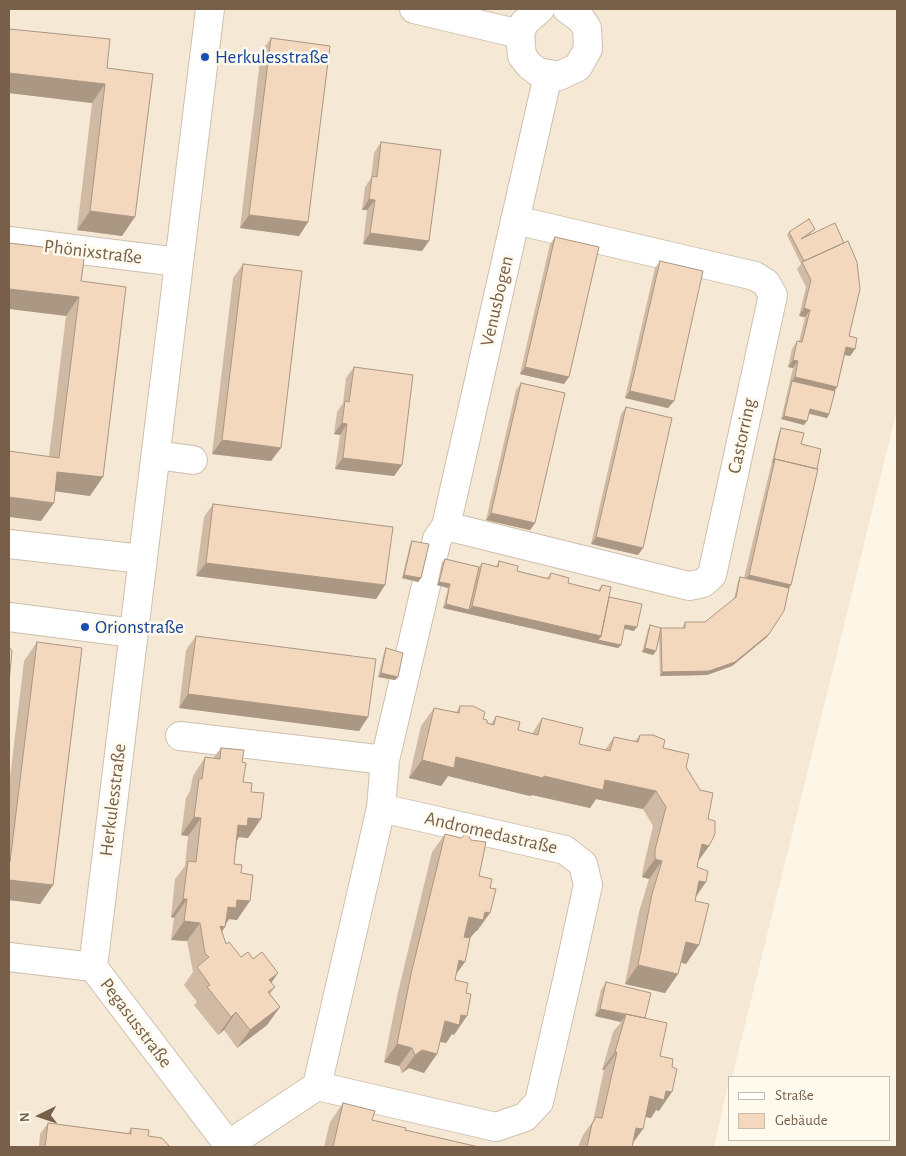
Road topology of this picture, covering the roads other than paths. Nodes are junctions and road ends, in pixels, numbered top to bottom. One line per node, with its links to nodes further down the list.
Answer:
1 (210, 9): 9 (street, Herkulesstraße)
2 (414, 9): 5 (street)
3 (540, 9): 5 (street)
4 (567, 9): 6 (street)
5 (520, 34): 6 (street)
6 (548, 75): 7 (street, Venusbogen)
7 (515, 220): 12 (street, Venusbogen); 12 (street, Castorring)
8 (9, 241): 9 (street, Phönixstraße)
9 (178, 262): 10 (street, Herkulesstraße)
10 (156, 455): 11 (street); 14 (street, Herkulesstraße)
11 (194, 460)
12 (446, 526): 18 (street, Venusbogen)
13 (9, 544): 14 (street)
14 (142, 559): 16 (street, Herkulesstraße)
15 (9, 617): 16 (street)
16 (133, 632): 21 (street, Herkulesstraße)
17 (180, 736): 18 (street)
18 (385, 760): 19 (street, Venusbogen)
19 (381, 808): 22 (street); 22 (street, Andromedastraße)
20 (9, 957): 21 (street, Pegasusstraße)
21 (93, 967): 23 (street, Pegasusstraße)
22 (317, 1086): 23 (street)
23 (229, 1146)

